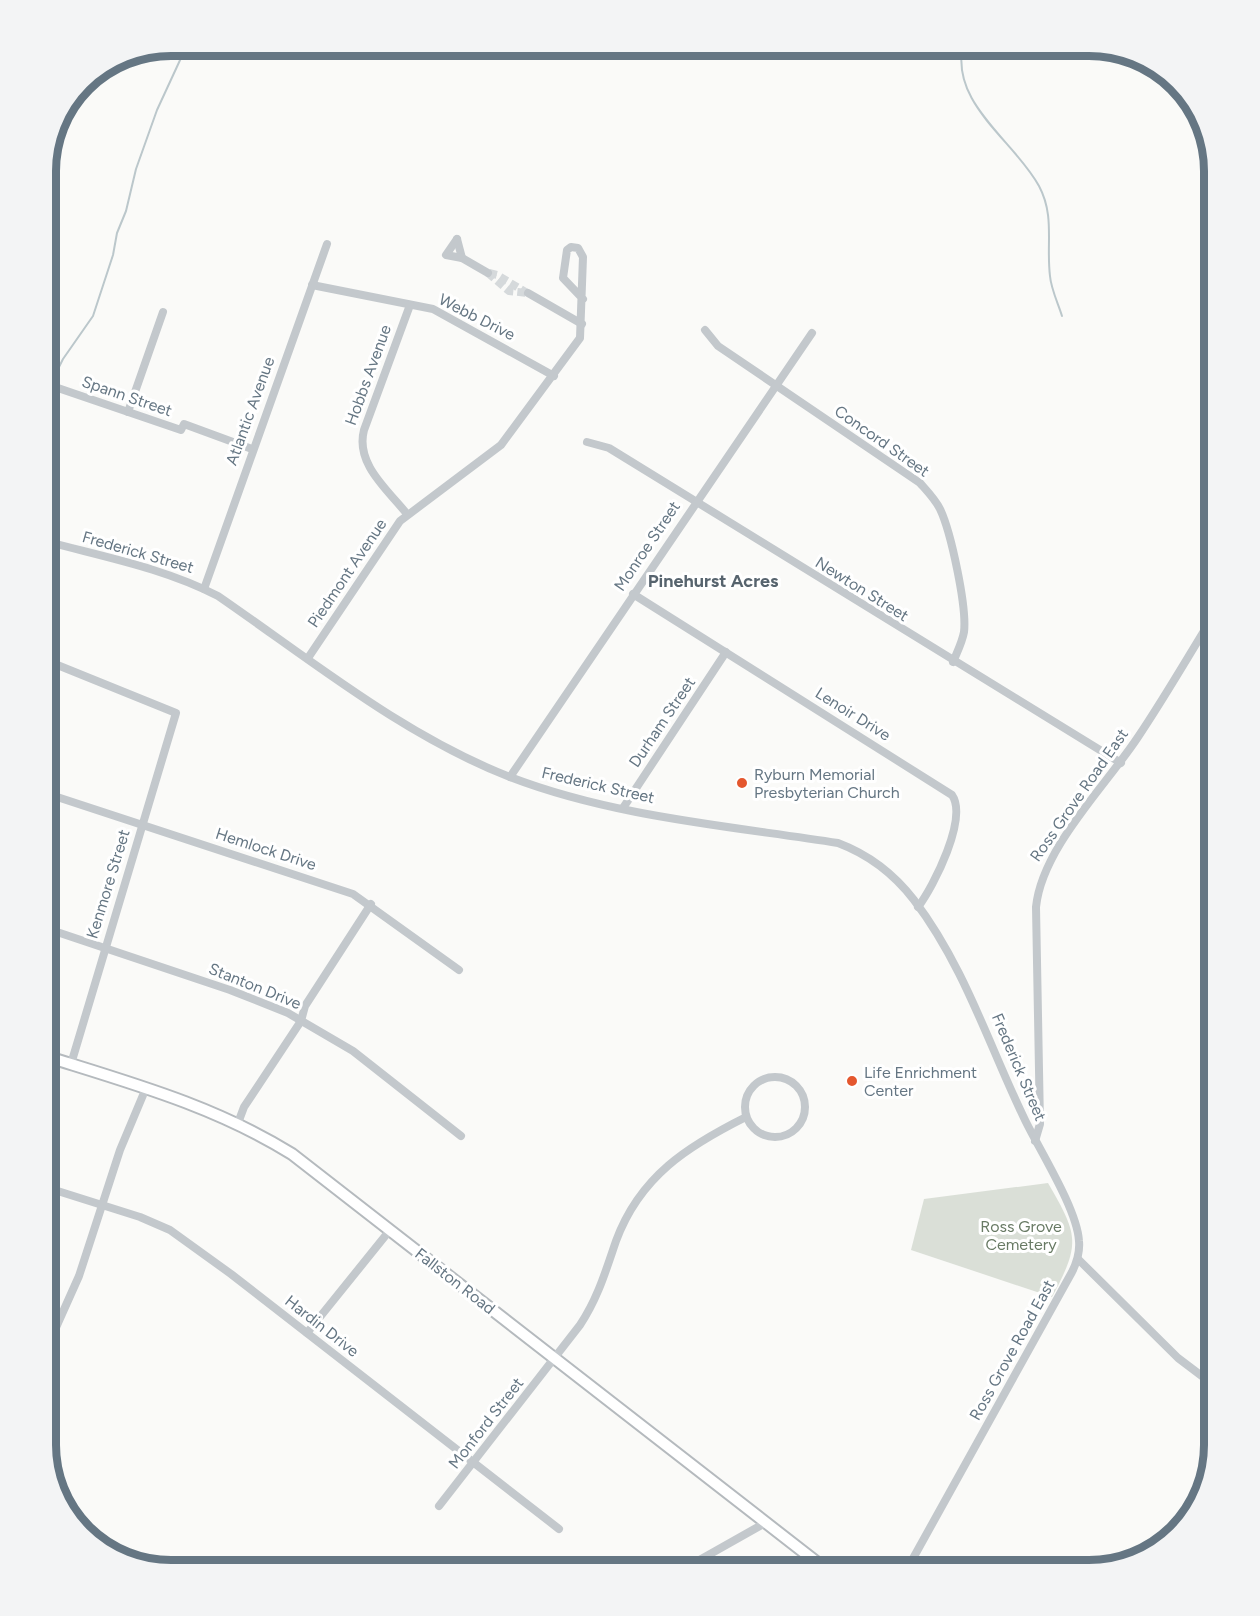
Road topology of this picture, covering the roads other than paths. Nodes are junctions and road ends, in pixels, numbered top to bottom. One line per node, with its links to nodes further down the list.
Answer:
1 (327, 244): 4 (street, Atlantic Avenue)
2 (462, 258): 3 (street)
3 (488, 273)
4 (312, 285): 7 (street, Webb Drive); 17 (street, Atlantic Avenue)
5 (528, 293): 9 (street)
6 (583, 294): 6 (street, Piedmont Avenue); 9 (street, Piedmont Avenue)
7 (410, 305): 12 (street, Webb Drive); 19 (street, Hobbs Avenue)
8 (163, 312): 15 (street)
9 (582, 324): 12 (street, Piedmont Avenue)
10 (705, 330): 14 (street, Concord Street)
11 (812, 333): 14 (street, Monroe Street)
12 (554, 376): 19 (street, Piedmont Avenue)
13 (56, 387): 15 (street, Spann Street)
14 (776, 387): 18 (street, Monroe Street); 26 (street, Concord Street)
15 (128, 412): 17 (street, Spann Street)
16 (587, 442): 18 (street, Newton Street)
17 (252, 448): 21 (street, Atlantic Avenue)
18 (695, 503): 22 (street, Monroe Street); 26 (street, Newton Street)
19 (407, 514): 25 (street, Piedmont Avenue)
20 (56, 545): 21 (street, Frederick Street)
21 (204, 589): 25 (street, Frederick Street)
22 (633, 594): 24 (street, Lenoir Drive); 29 (street, Monroe Street)
23 (1204, 630): 28 (street, Ross Grove Road East)
24 (726, 652): 31 (street, Durham Street); 34 (street, Lenoir Drive)
25 (308, 658): 29 (street, Frederick Street)
26 (953, 662): 28 (street, Newton Street)
27 (56, 664): 32 (street, Kenmore Street)
28 (1120, 763): 45 (street, Ross Grove Road East)
29 (510, 777): 31 (street, Frederick Street)
30 (56, 797): 32 (street, Hemlock Drive)
31 (623, 808): 34 (street, Frederick Street)
32 (142, 824): 33 (street, Hemlock Drive); 36 (street, Kenmore Street)
33 (371, 904): 37 (street, Hemlock Drive); 38 (street)
34 (918, 907): 45 (street, Frederick Street)
35 (56, 932): 36 (street, Stanton Drive)
36 (104, 948): 38 (street, Stanton Drive); 40 (street, Kenmore Street)
37 (459, 970)
38 (301, 1021): 43 (street); 44 (street, Stanton Drive)
39 (56, 1059): 40 (main road, Fallston Road)
40 (71, 1064): 41 (main road, Fallston Road)
41 (146, 1088): 43 (main road, Fallston Road); 47 (street)
42 (746, 1117): 42 (street); 52 (street, Monford Street)
43 (238, 1123): 48 (main road, Fallston Road)
44 (461, 1136)
45 (1035, 1141): 49 (street)
46 (56, 1191): 47 (street, Hardin Drive)
47 (102, 1206): 50 (street); 51 (street, Hardin Drive)
48 (390, 1230): 51 (street); 52 (main road, Fallston Road)
49 (1078, 1259): 53 (street); 60 (street, Ross Grove Road East)
50 (56, 1327)
51 (307, 1334): 54 (street, Hardin Drive)
52 (556, 1359): 54 (street, Monford Street); 56 (main road, Fallston Road)
53 (1204, 1378)
54 (473, 1463): 55 (street, Monford Street); 57 (street, Hardin Drive)
55 (439, 1506)
56 (765, 1523): 58 (street); 59 (main road, Fallston Road)
57 (559, 1529)
58 (699, 1560)
59 (814, 1560)
60 (912, 1560)

